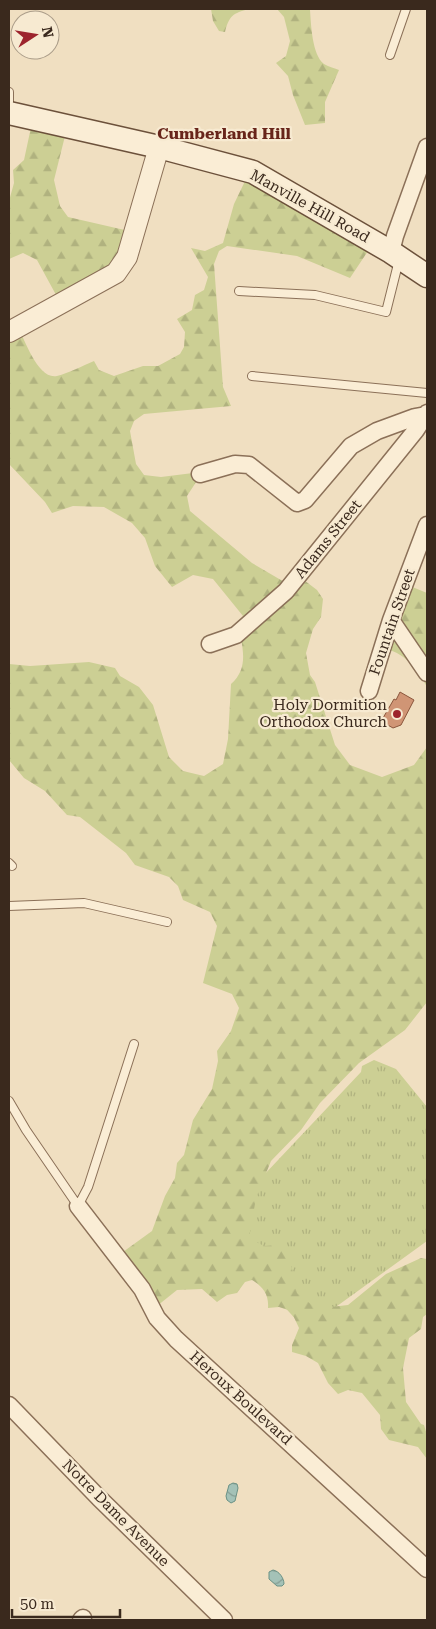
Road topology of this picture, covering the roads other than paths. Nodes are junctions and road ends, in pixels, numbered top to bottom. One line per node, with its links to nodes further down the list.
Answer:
1 (406, 9): 2 (lane)
2 (390, 55)
3 (9, 92): 4 (lane)
4 (9, 102)
5 (9, 113): 6 (main road, Manville Hill Road)
6 (159, 147): 8 (main road, Manville Hill Road); 11 (street)
7 (427, 147): 8 (street)
8 (396, 255): 9 (main road, Manville Hill Road); 10 (lane)
9 (427, 276)
10 (239, 291)
11 (9, 332)
12 (252, 376): 13 (lane)
13 (427, 393)
14 (427, 414): 15 (street); 18 (street, Adams Street)
15 (200, 474)
16 (427, 525): 17 (street, Fountain Street)
17 (391, 620): 19 (street); 20 (street, Fountain Street)
18 (210, 644)
19 (427, 673)
20 (369, 691)
21 (9, 906): 22 (lane)
22 (167, 922)
23 (134, 1044): 25 (lane)
24 (9, 1100): 25 (lane)
25 (78, 1206): 27 (street, Heroux Boulevard)
26 (9, 1405): 28 (street, Notre Dame Avenue)
27 (427, 1569)
28 (224, 1620)

